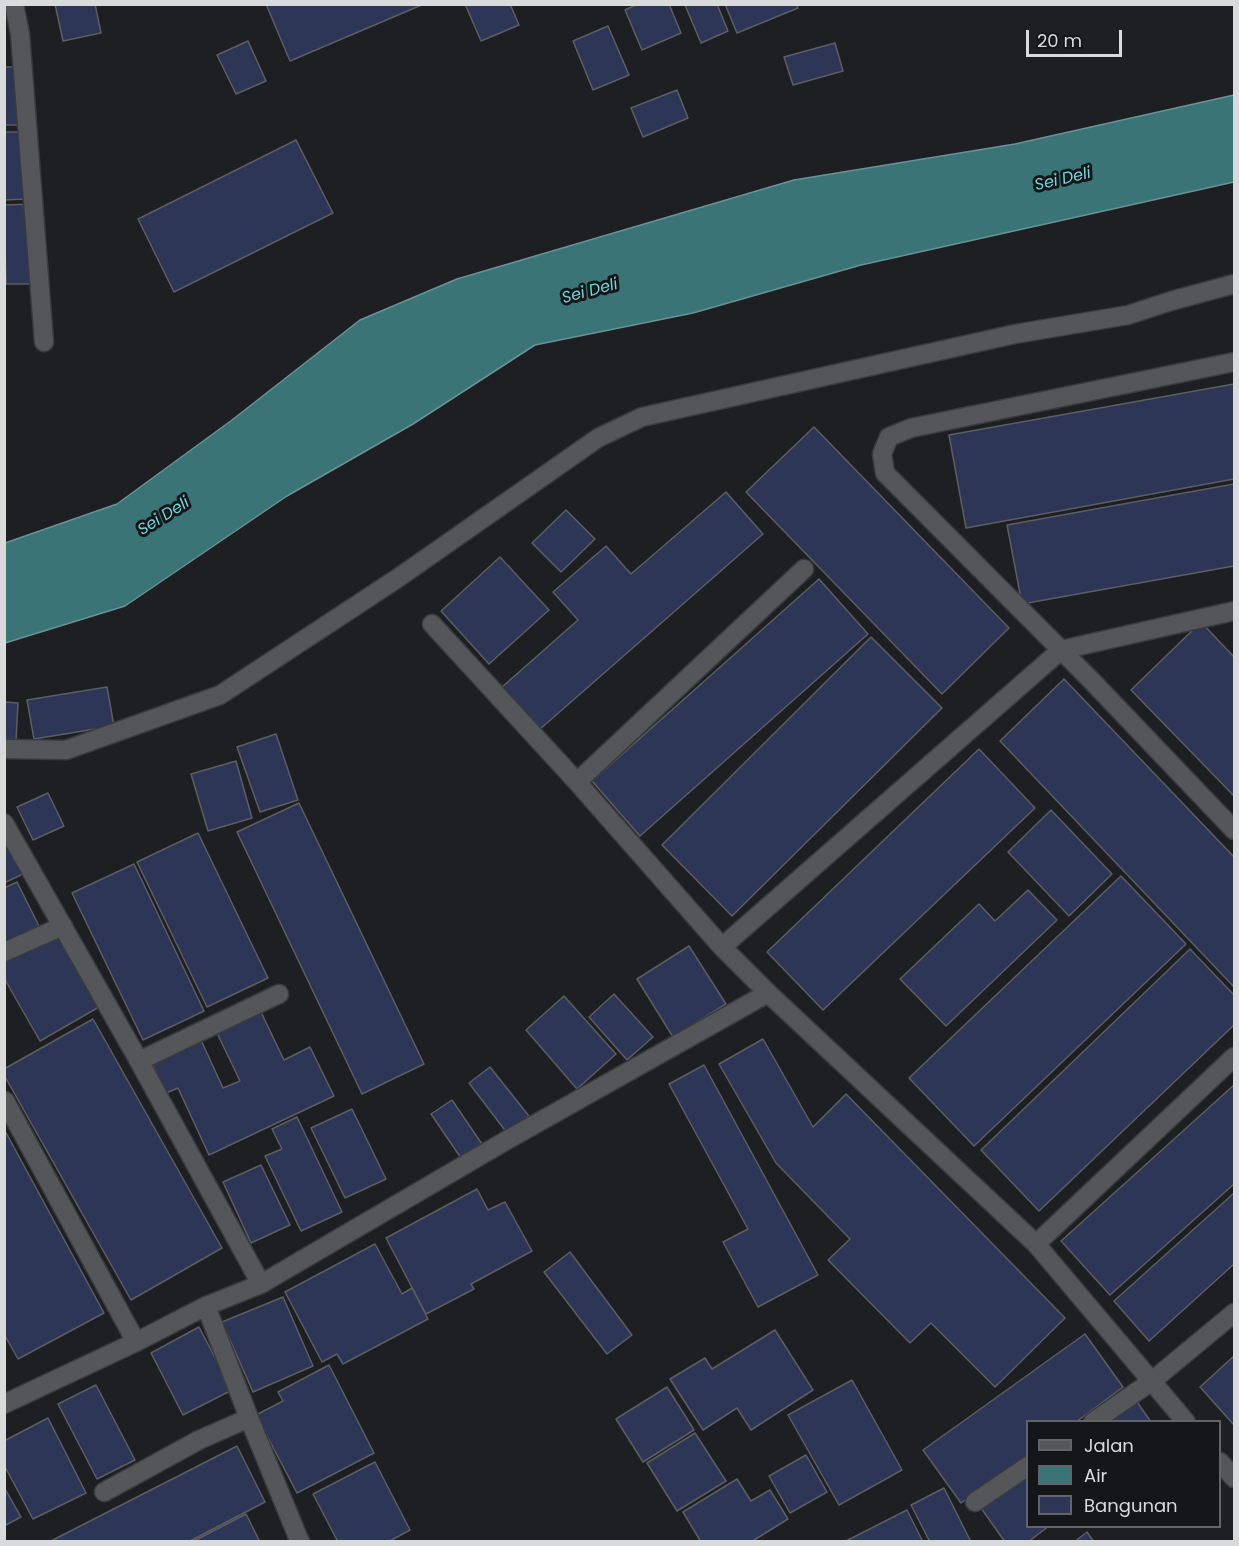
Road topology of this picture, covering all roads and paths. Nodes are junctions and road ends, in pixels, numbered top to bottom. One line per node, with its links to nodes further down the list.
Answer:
1 (14, 4): 3 (street)
2 (1234, 284): 9 (street)
3 (44, 342)
4 (1234, 362): 8 (street)
5 (804, 569): 10 (street)
6 (1234, 611): 8 (street)
7 (432, 624): 10 (street)
8 (1061, 650): 12 (street); 14 (street)
9 (4, 749)
10 (577, 782): 14 (street)
11 (4, 823): 13 (street)
12 (1234, 830)
13 (63, 926): 15 (street); 19 (street)
14 (722, 947): 16 (street)
15 (4, 952)
16 (768, 993): 21 (street); 22 (street)
17 (279, 994): 19 (street)
18 (1234, 1057): 21 (street)
19 (139, 1060): 22 (street)
20 (5, 1101): 25 (street)
21 (1036, 1244): 26 (street)
22 (261, 1284): 23 (street)
23 (206, 1306): 25 (street); 28 (street)
24 (1234, 1313): 26 (street)
25 (136, 1342): 27 (street)
26 (1152, 1381): 29 (street); 30 (street)
27 (4, 1404)
28 (249, 1418): 34 (street); 36 (street)
29 (1096, 1420)
30 (1184, 1420)
31 (1221, 1463): 33 (street)
32 (1026, 1467): 35 (street)
33 (1234, 1478)
34 (104, 1492)
35 (975, 1502)
36 (300, 1542)

